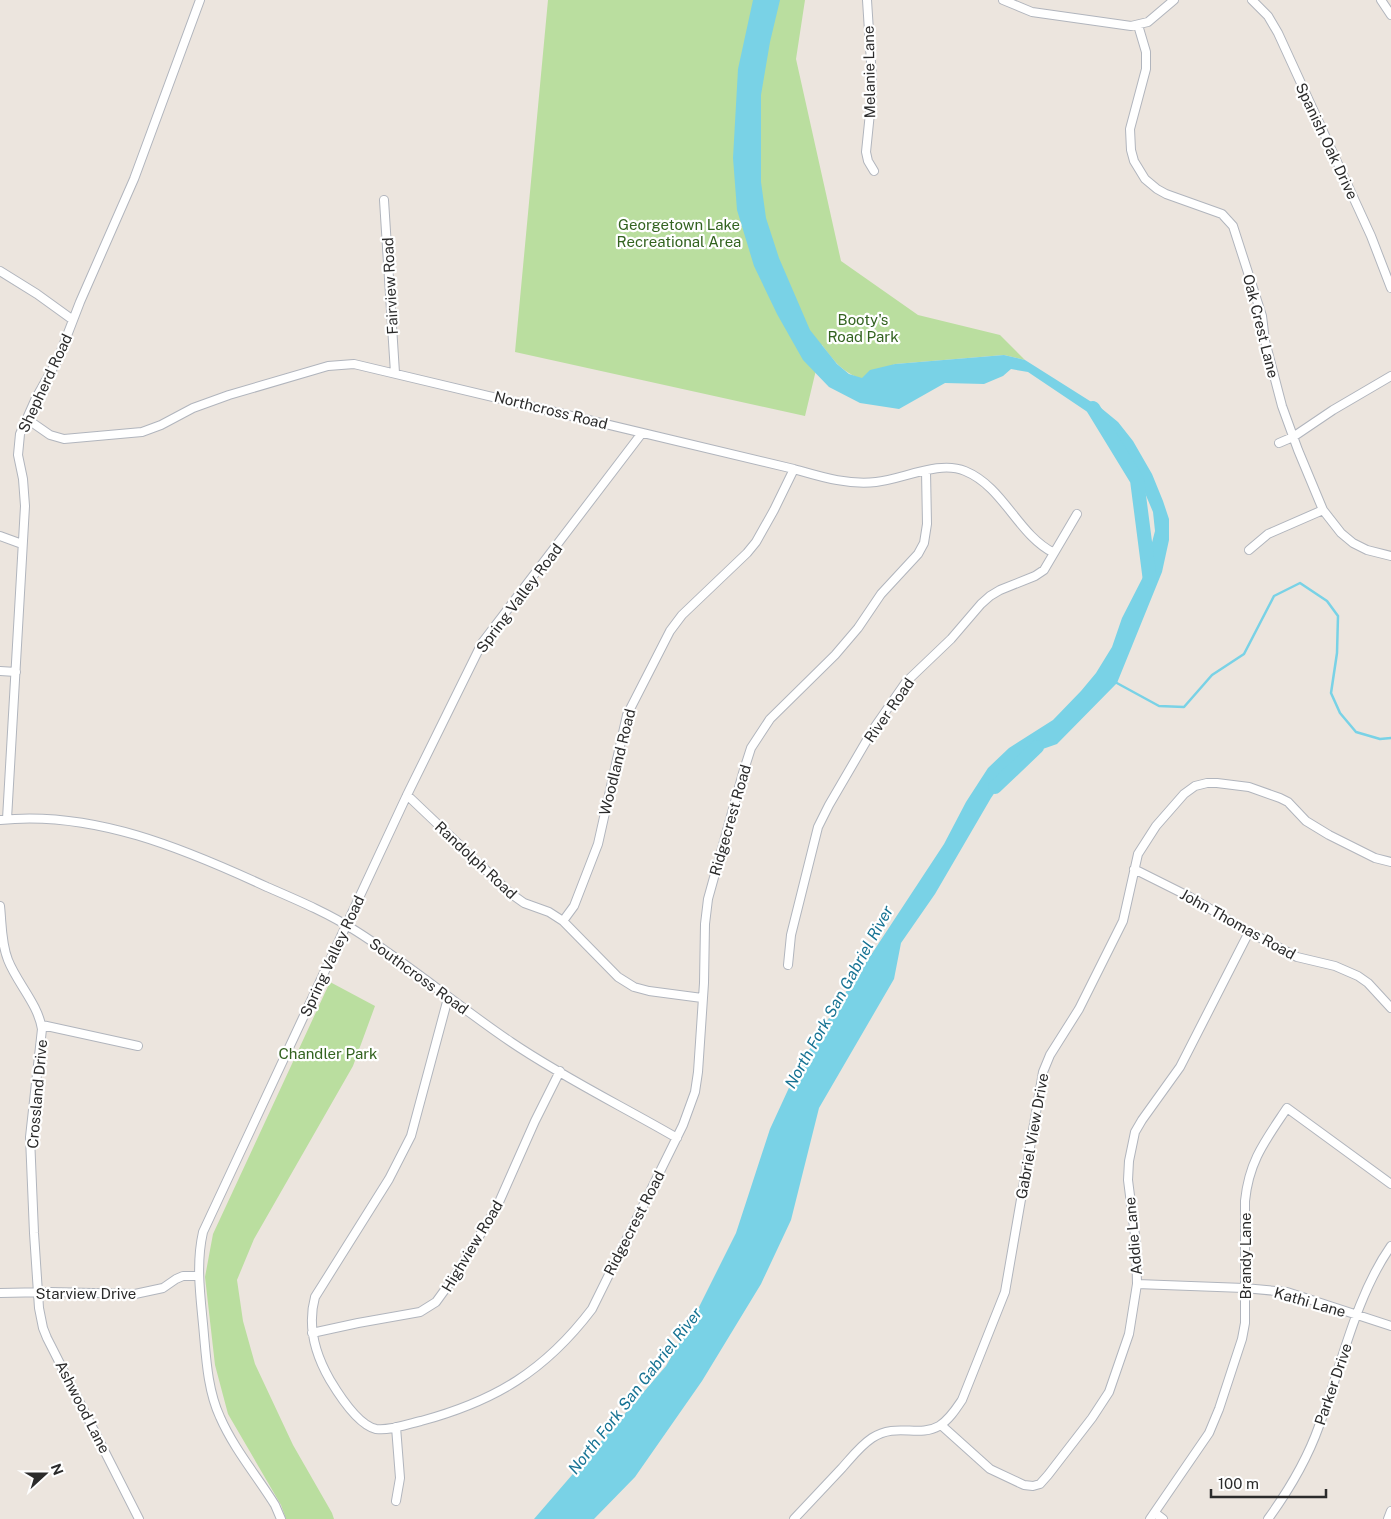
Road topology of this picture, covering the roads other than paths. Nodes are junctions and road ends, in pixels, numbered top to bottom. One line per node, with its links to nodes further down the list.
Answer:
1 (200, 0): 13 (street, Shepherd Road)
2 (867, 0): 9 (street, Melanie Lane)
3 (1003, 0): 8 (street)
4 (1174, 0): 8 (street)
5 (1252, 0): 12 (street, Spanish Oak Drive)
6 (1381, 0): 7 (street)
7 (1391, 15)
8 (1138, 25): 18 (street, Oak Crest Lane)
9 (874, 171)
10 (384, 200): 14 (street, Fairview Road)
11 (0, 271): 13 (street)
12 (1391, 288)
13 (73, 320): 16 (street, Shepherd Road)
14 (394, 373): 16 (street, Northcross Road); 17 (street, Northcross Road)
15 (1391, 376): 18 (street)
16 (27, 419): 25 (street, Shepherd Road)
17 (642, 433): 20 (street, Northcross Road); 31 (street, Spring Valley Road)
18 (1293, 437): 19 (street); 22 (street, Oak Crest Lane)
19 (1279, 443)
20 (794, 469): 21 (street, Northcross Road); 36 (street, Woodland Road)
21 (926, 471): 27 (street, Northcross Road); 41 (street, Ridgecrest Road)
22 (1323, 510): 26 (street); 28 (street, Oak Crest Lane)
23 (1077, 514): 27 (street, River Road)
24 (0, 536): 25 (street)
25 (22, 544): 30 (street, Shepherd Road)
26 (1249, 550)
27 (1054, 553): 39 (street, River Road)
28 (1391, 556)
29 (0, 671): 30 (street)
30 (16, 672): 32 (street, Shepherd Road)
31 (407, 795): 36 (street, Randolph Road); 37 (street, Spring Valley Road)
32 (4, 819): 37 (street, Southcross Road)
33 (1391, 862): 34 (street, Gabriel View Drive)
34 (1134, 869): 38 (street, John Thomas Road); 57 (street, Gabriel View Drive)
35 (0, 906): 43 (street, Crossland Drive)
36 (563, 921): 41 (street, Randolph Road)
37 (346, 925): 40 (street, Southcross Road); 49 (street, Spring Valley Road)
38 (1249, 932): 42 (street, John Thomas Road); 50 (street, Addie Lane)
39 (788, 965)
40 (448, 998): 45 (street, Southcross Road); 56 (street, Ridgecrest Road)
41 (702, 998): 46 (street, Ridgecrest Road)
42 (1391, 1008)
43 (42, 1025): 44 (street); 52 (street, Crossland Drive)
44 (138, 1046)
45 (560, 1071): 46 (street, Southcross Road); 56 (street, Highview Road)
46 (677, 1138): 58 (street, Ridgecrest Road)
47 (1391, 1184): 51 (street, Brandy Lane)
48 (1391, 1246): 54 (street, Parker Drive)
49 (199, 1276): 52 (street, Starview Drive); 63 (street, Spring Valley Road)
50 (1137, 1284): 51 (street, Kathi Lane); 57 (street, Addie Lane)
51 (1244, 1288): 54 (street, Kathi Lane); 61 (street, Brandy Lane)
52 (39, 1292): 53 (street, Starview Drive); 62 (street, Ashwood Lane)
53 (0, 1293)
54 (1357, 1316): 55 (street, Kathi Lane); 66 (street, Parker Drive)
55 (1391, 1326)
56 (312, 1333): 58 (street, Ridgecrest Road)
57 (941, 1425): 64 (street)
58 (396, 1427): 59 (street)
59 (396, 1501)
60 (1391, 1512): 67 (street)
61 (1152, 1516): 65 (street)
62 (139, 1519)
63 (281, 1519)
64 (794, 1519)
65 (1163, 1519)
66 (1268, 1519)
67 (1388, 1519)

